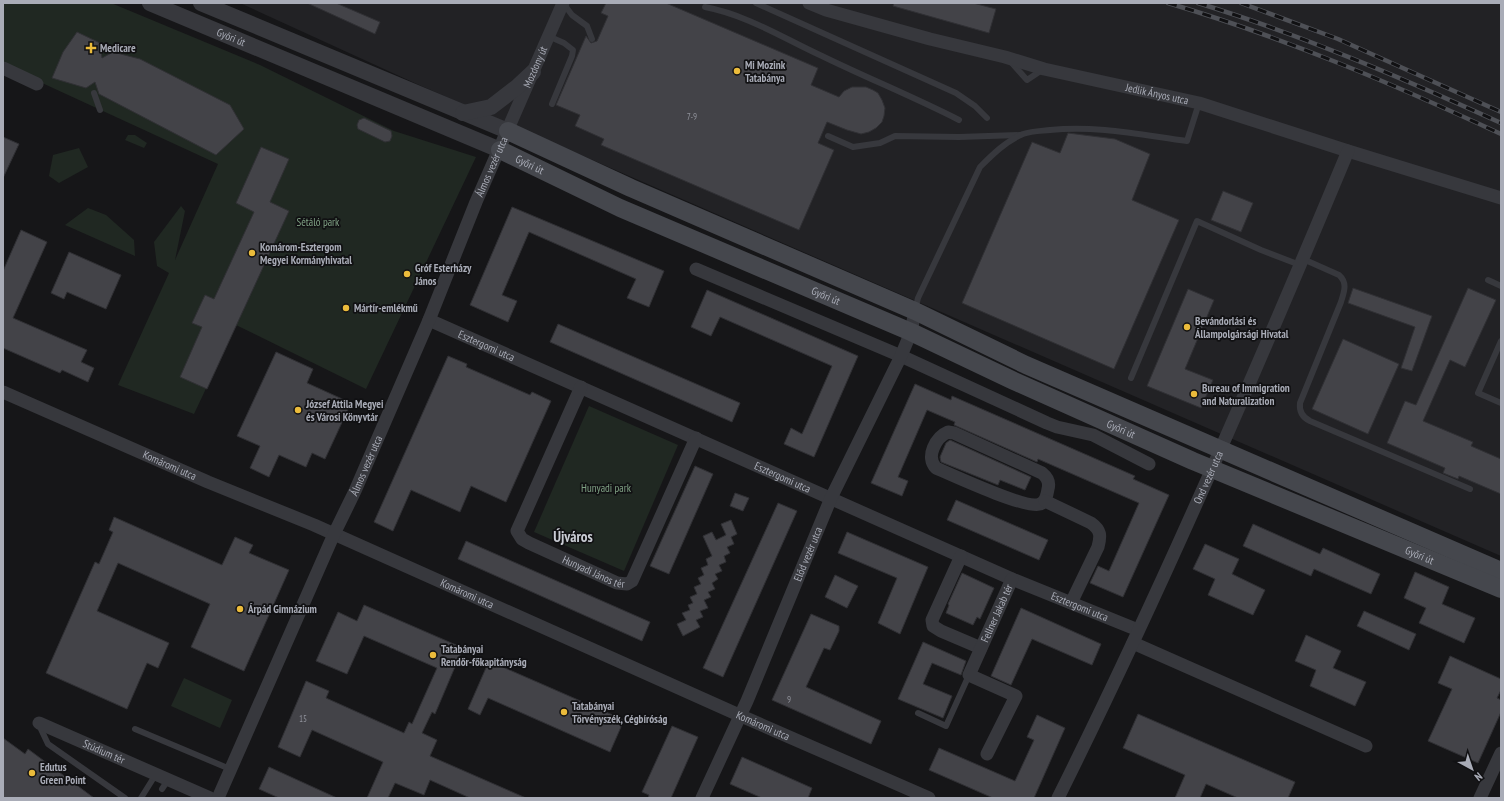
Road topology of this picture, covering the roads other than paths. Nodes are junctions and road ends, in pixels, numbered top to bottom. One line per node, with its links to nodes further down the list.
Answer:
1 (150, 3): 26 (street, Győri út)
2 (201, 3): 20 (street, Győri út)
3 (563, 3): 7 (lane); 8 (street, Mozdony út)
4 (715, 3): 22 (lane)
5 (756, 3): 21 (lane)
6 (809, 3): 11 (street, Jedlik Ányos utca)
7 (572, 15): 8 (lane); 10 (lane)
8 (555, 20): 9 (street, Mozdony út)
9 (548, 36): 14 (street, Mozdony út); 18 (lane)
10 (592, 39)
11 (1005, 57): 13 (street, Jedlik Ányos utca); 13 (lane)
12 (3, 68): 15 (street)
13 (1044, 69): 17 (street, Jedlik Ányos utca)
14 (533, 72): 20 (street); 23 (street, Mozdony út)
15 (37, 84)
16 (94, 93): 19 (lane)
17 (1199, 103): 24 (lane); 27 (street, Jedlik Ányos utca)
18 (552, 104)
19 (100, 110)
20 (462, 113): 23 (street, Győri út)
21 (987, 118)
22 (959, 120)
23 (508, 131): 26 (street, Álmos vezér utca); 33 (main road, Győri út)
24 (1021, 135): 25 (lane); 33 (lane)
25 (828, 136)
26 (500, 150): 34 (street, Álmos vezér utca); 35 (main road, Győri út)
27 (1348, 151): 28 (street, Jedlik Ányos utca); 29 (street, Ond vezér utca)
28 (1501, 198)
29 (1301, 262): 38 (lane); 43 (street, Ond vezér utca); 46 (lane)
30 (696, 268): 37 (street, Győri út)
31 (1488, 280): 32 (lane)
32 (1501, 286)
33 (915, 311): 35 (street, Előd vezér utca); 43 (main road, Győri út)
34 (429, 320): 39 (street, Esztergomi utca); 49 (street, Álmos vezér utca)
35 (911, 332): 37 (street, Előd vezér utca); 45 (main road, Győri út)
36 (1501, 341): 41 (lane)
37 (901, 356): 44 (street, Győri út); 47 (street, Előd vezér utca)
38 (1131, 378)
39 (581, 387): 42 (street, Esztergomi utca); 42 (street, Hunyadi János tér)
40 (3, 392): 49 (street, Komáromi utca)
41 (1501, 403)
42 (696, 438): 47 (street, Esztergomi utca)
43 (1221, 450): 45 (street, Ond vezér utca); 51 (main road, Győri út)
44 (1149, 464)
45 (1212, 468): 53 (main road, Győri út); 55 (street, Ond vezér utca)
46 (1470, 489)
47 (831, 498): 50 (street, Esztergomi utca); 60 (street, Előd vezér utca)
48 (1045, 501): 48 (street); 54 (street)
49 (334, 534): 60 (street, Komáromi utca); 66 (street, Álmos vezér utca)
50 (961, 556): 52 (street, Esztergomi utca); 57 (street, Fellner Jakab tér)
51 (1501, 571)
52 (1012, 578): 54 (street, Esztergomi utca); 57 (street, Fellner Jakab tér)
53 (1501, 589)
54 (1071, 603): 55 (street, Esztergomi utca)
55 (1138, 630): 56 (street, Ond vezér utca)
56 (1133, 643): 63 (street); 74 (street, Ond vezér utca)
57 (981, 648): 58 (street, Fellner Jakab tér)
58 (969, 675): 59 (lane); 65 (street)
59 (918, 713)
60 (739, 715): 72 (street, Előd vezér utca); 73 (street, Komáromi utca)
61 (39, 724): 67 (street, Stúdium tér); 68 (lane)
62 (135, 729): 66 (lane)
63 (1366, 746)
64 (1501, 753): 75 (street)
65 (987, 754)
66 (230, 769): 71 (street, Álmos vezér utca)
67 (156, 774): 69 (lane); 70 (street, Stúdium tér)
68 (125, 798)
69 (141, 798)
70 (210, 798)
71 (218, 798)
72 (702, 798)
73 (929, 798)
74 (1058, 798)
75 (1480, 798)

